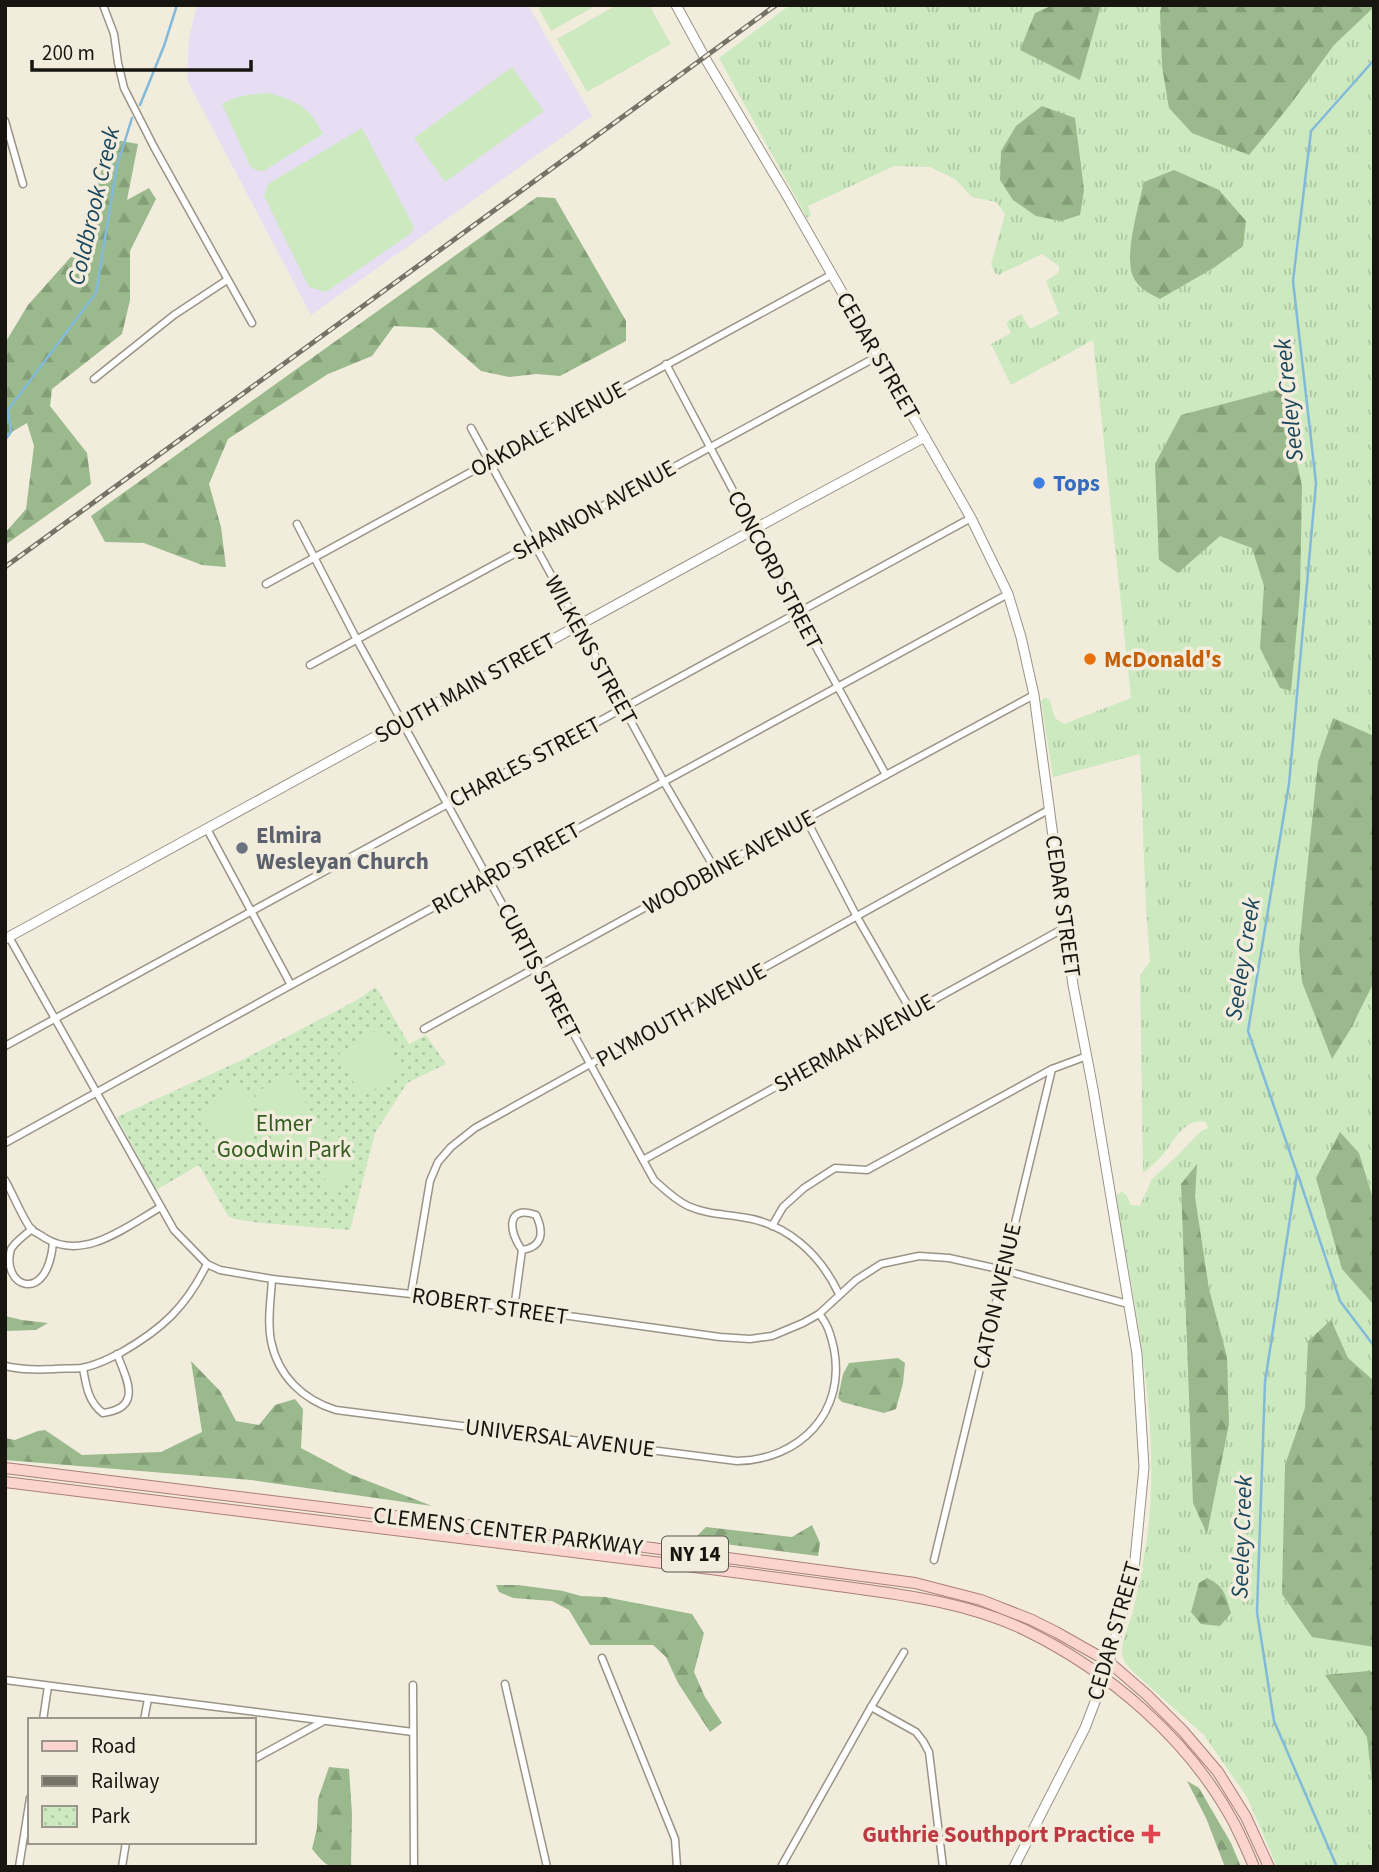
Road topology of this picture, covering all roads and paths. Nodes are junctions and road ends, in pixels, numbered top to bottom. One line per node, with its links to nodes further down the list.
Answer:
1 (103, 5): 6 (street)
2 (676, 5): 5 (main road, CEDAR STREET)
3 (5, 121): 4 (street)
4 (23, 184)
5 (831, 275): 8 (main road, CEDAR STREET); 9 (street, OAKDALE AVENUE)
6 (227, 280): 7 (street); 10 (street)
7 (252, 323)
8 (878, 356): 12 (main road, CEDAR STREET); 13 (street, SHANNON AVENUE)
9 (666, 364): 13 (street, CONCORD STREET); 14 (street, OAKDALE AVENUE)
10 (94, 379)
11 (471, 428): 14 (street, WILKENS STREET)
12 (925, 437): 15 (main road, CEDAR STREET); 17 (main road, SOUTH MAIN STREET)
13 (709, 448): 17 (street, CONCORD STREET); 18 (street, SHANNON AVENUE)
14 (488, 462): 18 (street, WILKENS STREET); 19 (street, OAKDALE AVENUE)
15 (971, 518): 21 (main road, CEDAR STREET); 22 (street, CHARLES STREET)
16 (297, 524): 19 (street, CURTIS STREET)
17 (753, 529): 22 (street, CONCORD STREET); 23 (main road, SOUTH MAIN STREET)
18 (533, 543): 23 (street, WILKENS STREET); 24 (street, SHANNON AVENUE)
19 (314, 558): 20 (street, OAKDALE AVENUE); 24 (street, CURTIS STREET)
20 (266, 584)
21 (1008, 594): 26 (street, RICHARD STREET); 27 (main road, CEDAR STREET)
22 (798, 613): 26 (street, CONCORD STREET); 28 (street, CHARLES STREET)
23 (578, 626): 28 (street, WILKENS STREET); 29 (main road, SOUTH MAIN STREET)
24 (357, 640): 25 (street, SHANNON AVENUE); 29 (street, CURTIS STREET)
25 (310, 665)
26 (838, 686): 30 (street, CONCORD STREET); 31 (street, RICHARD STREET)
27 (1034, 695): 30 (street, WOODBINE AVENUE); 33 (main road, CEDAR STREET)
28 (623, 709): 31 (street, WILKENS STREET); 32 (street, CHARLES STREET)
29 (402, 722): 32 (street, CURTIS STREET); 35 (main road, SOUTH MAIN STREET)
30 (886, 775): 34 (street, WOODBINE AVENUE)
31 (664, 782): 36 (street, WILKENS STREET); 37 (street, RICHARD STREET)
32 (447, 804): 37 (street, CURTIS STREET); 38 (street, CHARLES STREET)
33 (1049, 809): 39 (street, PLYMOUTH AVENUE); 40 (main road, CEDAR STREET)
34 (806, 819): 36 (street, WOODBINE AVENUE); 39 (street)
35 (207, 829): 38 (street); 41 (main road, SOUTH MAIN STREET)
36 (715, 869): 42 (street, WOODBINE AVENUE)
37 (488, 878): 42 (street, CURTIS STREET); 43 (street, RICHARD STREET)
38 (251, 912): 43 (street); 45 (street, CHARLES STREET)
39 (857, 917): 44 (street); 49 (street, PLYMOUTH AVENUE)
40 (1066, 928): 44 (street, SHERMAN AVENUE); 48 (main road, CEDAR STREET)
41 (7, 938): 45 (street, ROBERT STREET)
42 (537, 968): 46 (street, WOODBINE AVENUE); 49 (street, CURTIS STREET)
43 (291, 985): 51 (street, RICHARD STREET)
44 (911, 1011): 53 (street, SHERMAN AVENUE)
45 (54, 1019): 47 (street, CHARLES STREET); 51 (street, ROBERT STREET)
46 (425, 1029)
47 (5, 1046)
48 (1087, 1056): 50 (street); 65 (main road, CEDAR STREET)
49 (590, 1065): 53 (street, CURTIS STREET); 63 (street, PLYMOUTH AVENUE)
50 (1052, 1069): 56 (street); 61 (street, CATON AVENUE)
51 (97, 1093): 52 (street, RICHARD STREET); 55 (street, ROBERT STREET)
52 (5, 1143)
53 (643, 1160): 56 (street, CURTIS STREET)
54 (5, 1180): 57 (street)
55 (161, 1207): 58 (street); 60 (street, ROBERT STREET)
56 (772, 1226): 64 (street, CURTIS STREET)
57 (32, 1229): 58 (street); 58 (street)
58 (53, 1243)
59 (522, 1250): 59 (street); 66 (street)
60 (207, 1264): 62 (street, ROBERT STREET); 68 (street)
61 (1003, 1270): 64 (street, ROBERT STREET); 65 (street, ROBERT STREET); 73 (street, CATON AVENUE)
62 (272, 1279): 63 (street, ROBERT STREET); 67 (street, UNIVERSAL AVENUE)
63 (411, 1294): 66 (street, ROBERT STREET)
64 (839, 1294): 67 (street, ROBERT STREET)
65 (1128, 1304): 76 (main road, CEDAR STREET)
66 (514, 1309): 67 (street, ROBERT STREET)
67 (819, 1314)
68 (117, 1354): 70 (street); 70 (street)
69 (5, 1366): 70 (street)
70 (83, 1368)
71 (5, 1468): 76 (main road, CLEMENS CENTER PARKWAY / NY 14)
72 (5, 1482): 76 (main road, CLEMENS CENTER PARKWAY / NY 14)
73 (934, 1560)
74 (904, 1652): 82 (street)
75 (602, 1658): 94 (street)
76 (1106, 1671): 97 (main road, CEDAR STREET); 98 (main road, CLEMENS CENTER PARKWAY / NY 14); 99 (main road, CLEMENS CENTER PARKWAY / NY 14)
77 (5, 1681): 80 (street)
78 (505, 1684): 93 (street)
79 (413, 1685): 86 (street)
80 (48, 1686): 81 (street); 83 (street)
81 (148, 1699): 84 (street); 85 (street)
82 (871, 1707): 95 (street); 96 (street)
83 (43, 1718)
84 (145, 1718)
85 (322, 1722): 86 (street); 87 (street)
86 (413, 1732): 92 (street)
87 (256, 1758)
88 (28, 1811): 90 (street)
89 (126, 1844): 91 (street)
90 (19, 1867)
91 (122, 1867)
92 (414, 1867)
93 (547, 1867)
94 (677, 1867)
95 (781, 1867)
96 (943, 1867)
97 (1014, 1867)
98 (1254, 1867)
99 (1269, 1867)

